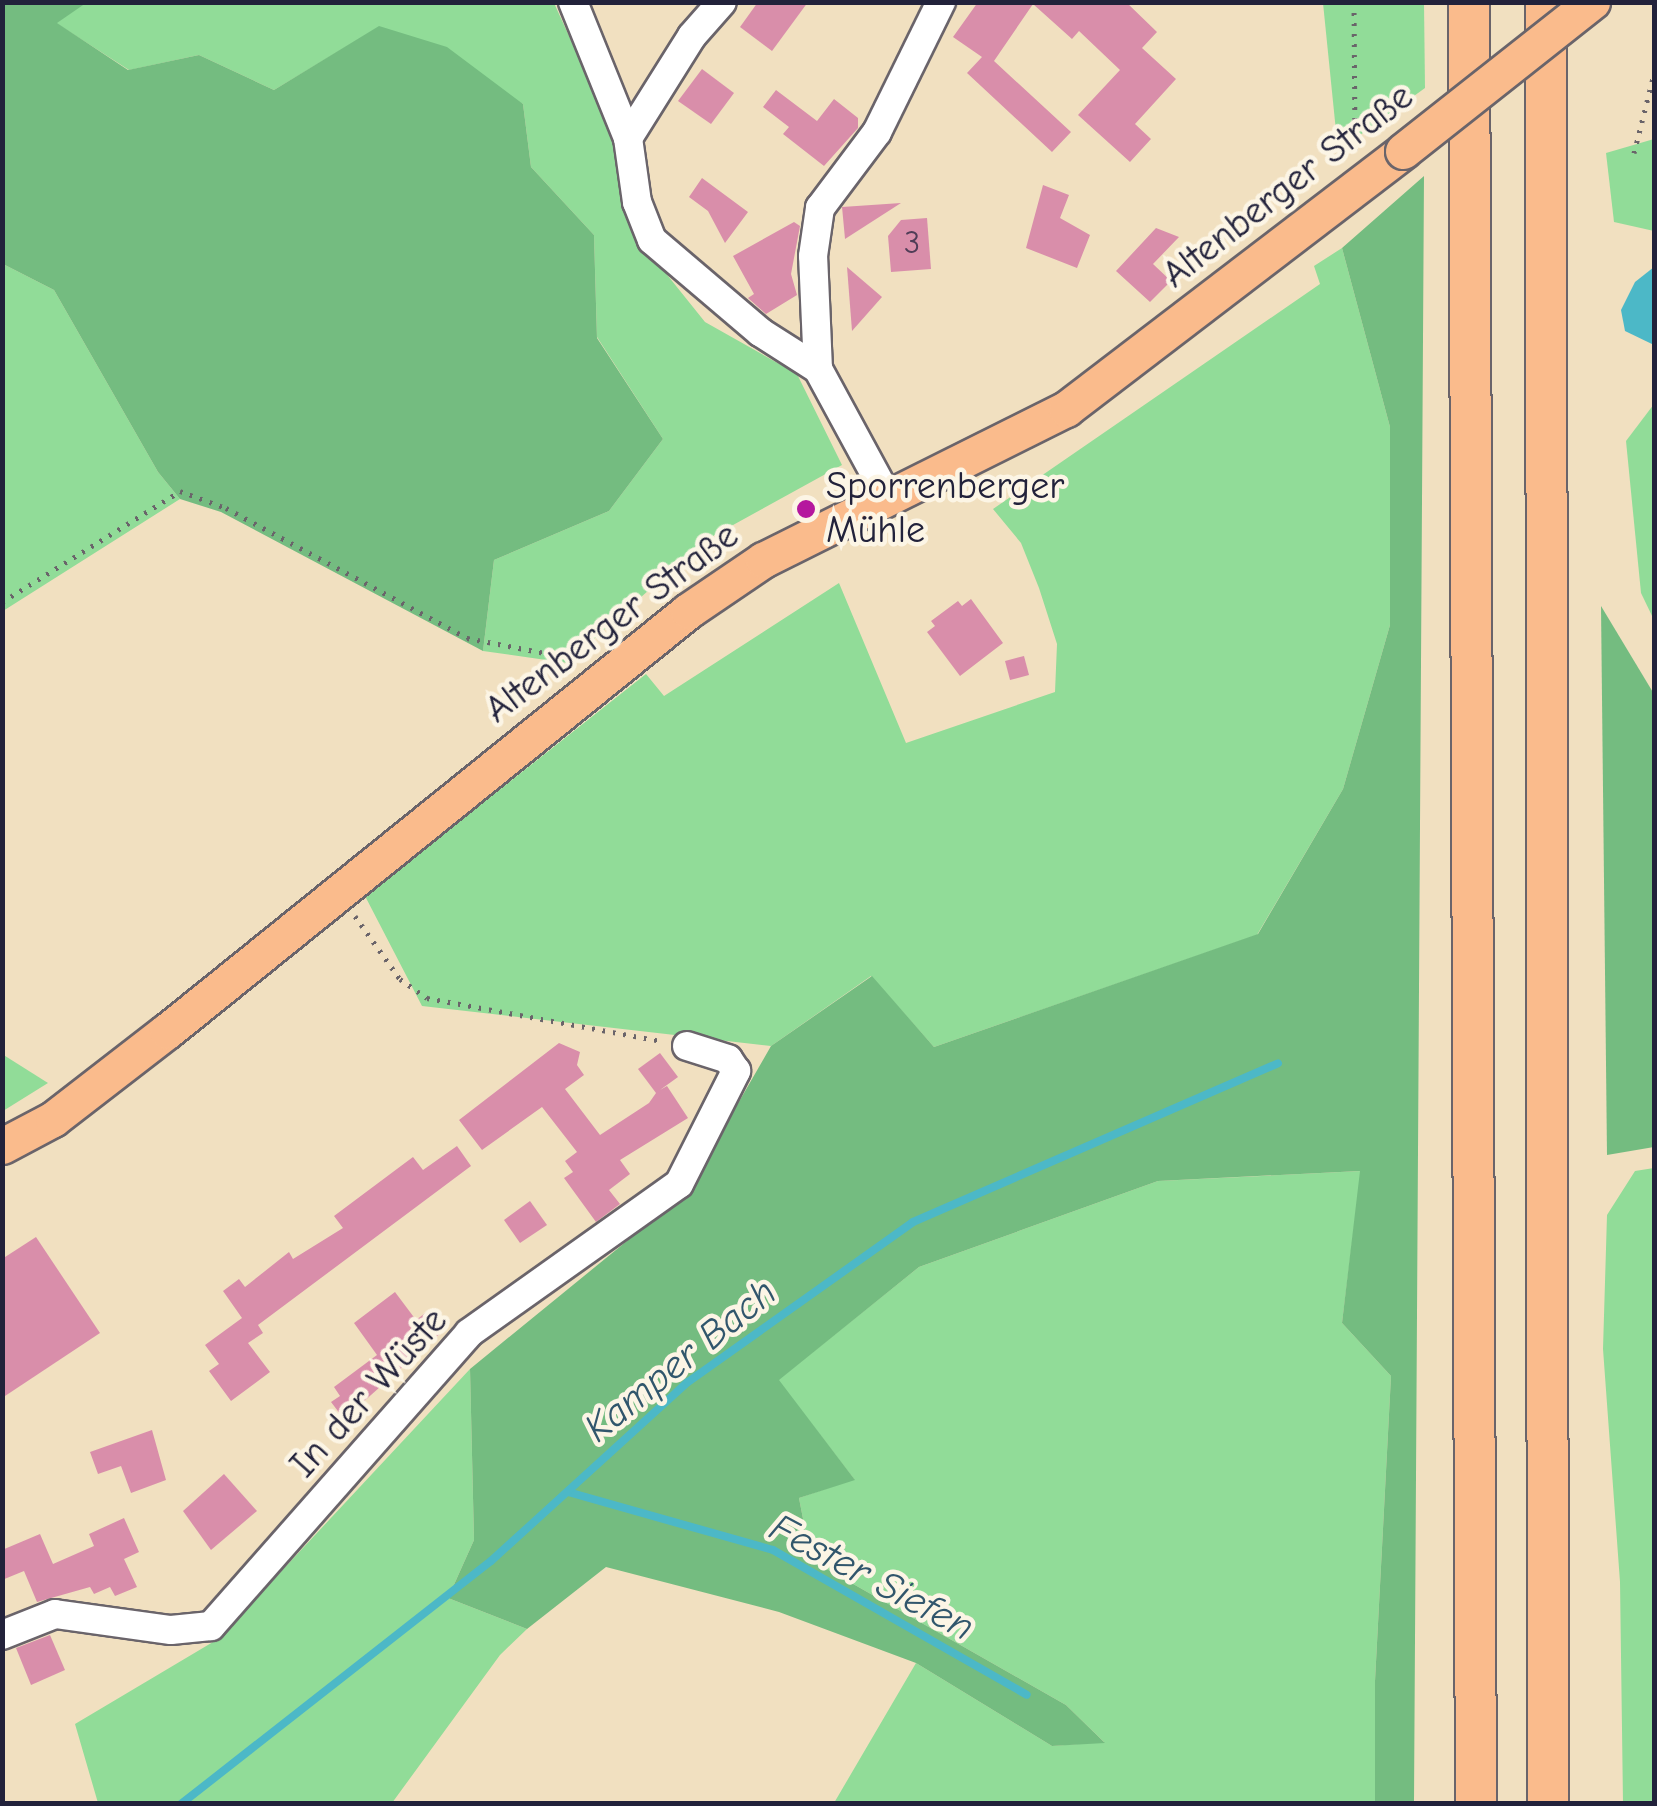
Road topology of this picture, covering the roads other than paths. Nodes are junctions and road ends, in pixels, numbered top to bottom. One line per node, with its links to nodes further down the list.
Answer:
1 (574, 2): 7 (street)
2 (722, 2): 7 (street)
3 (940, 2): 8 (street)
4 (1469, 2): 13 (highway)
5 (1546, 2): 14 (highway)
6 (1592, 2): 9 (main road, Altenberger Straße, bridge)
7 (628, 138): 8 (street)
8 (818, 369): 9 (street)
9 (888, 498): 11 (main road, Altenberger Straße)
10 (688, 1046): 12 (street, In der Wüste)
11 (2, 1146)
12 (2, 1634)
13 (1476, 1804)
14 (1548, 1804)

